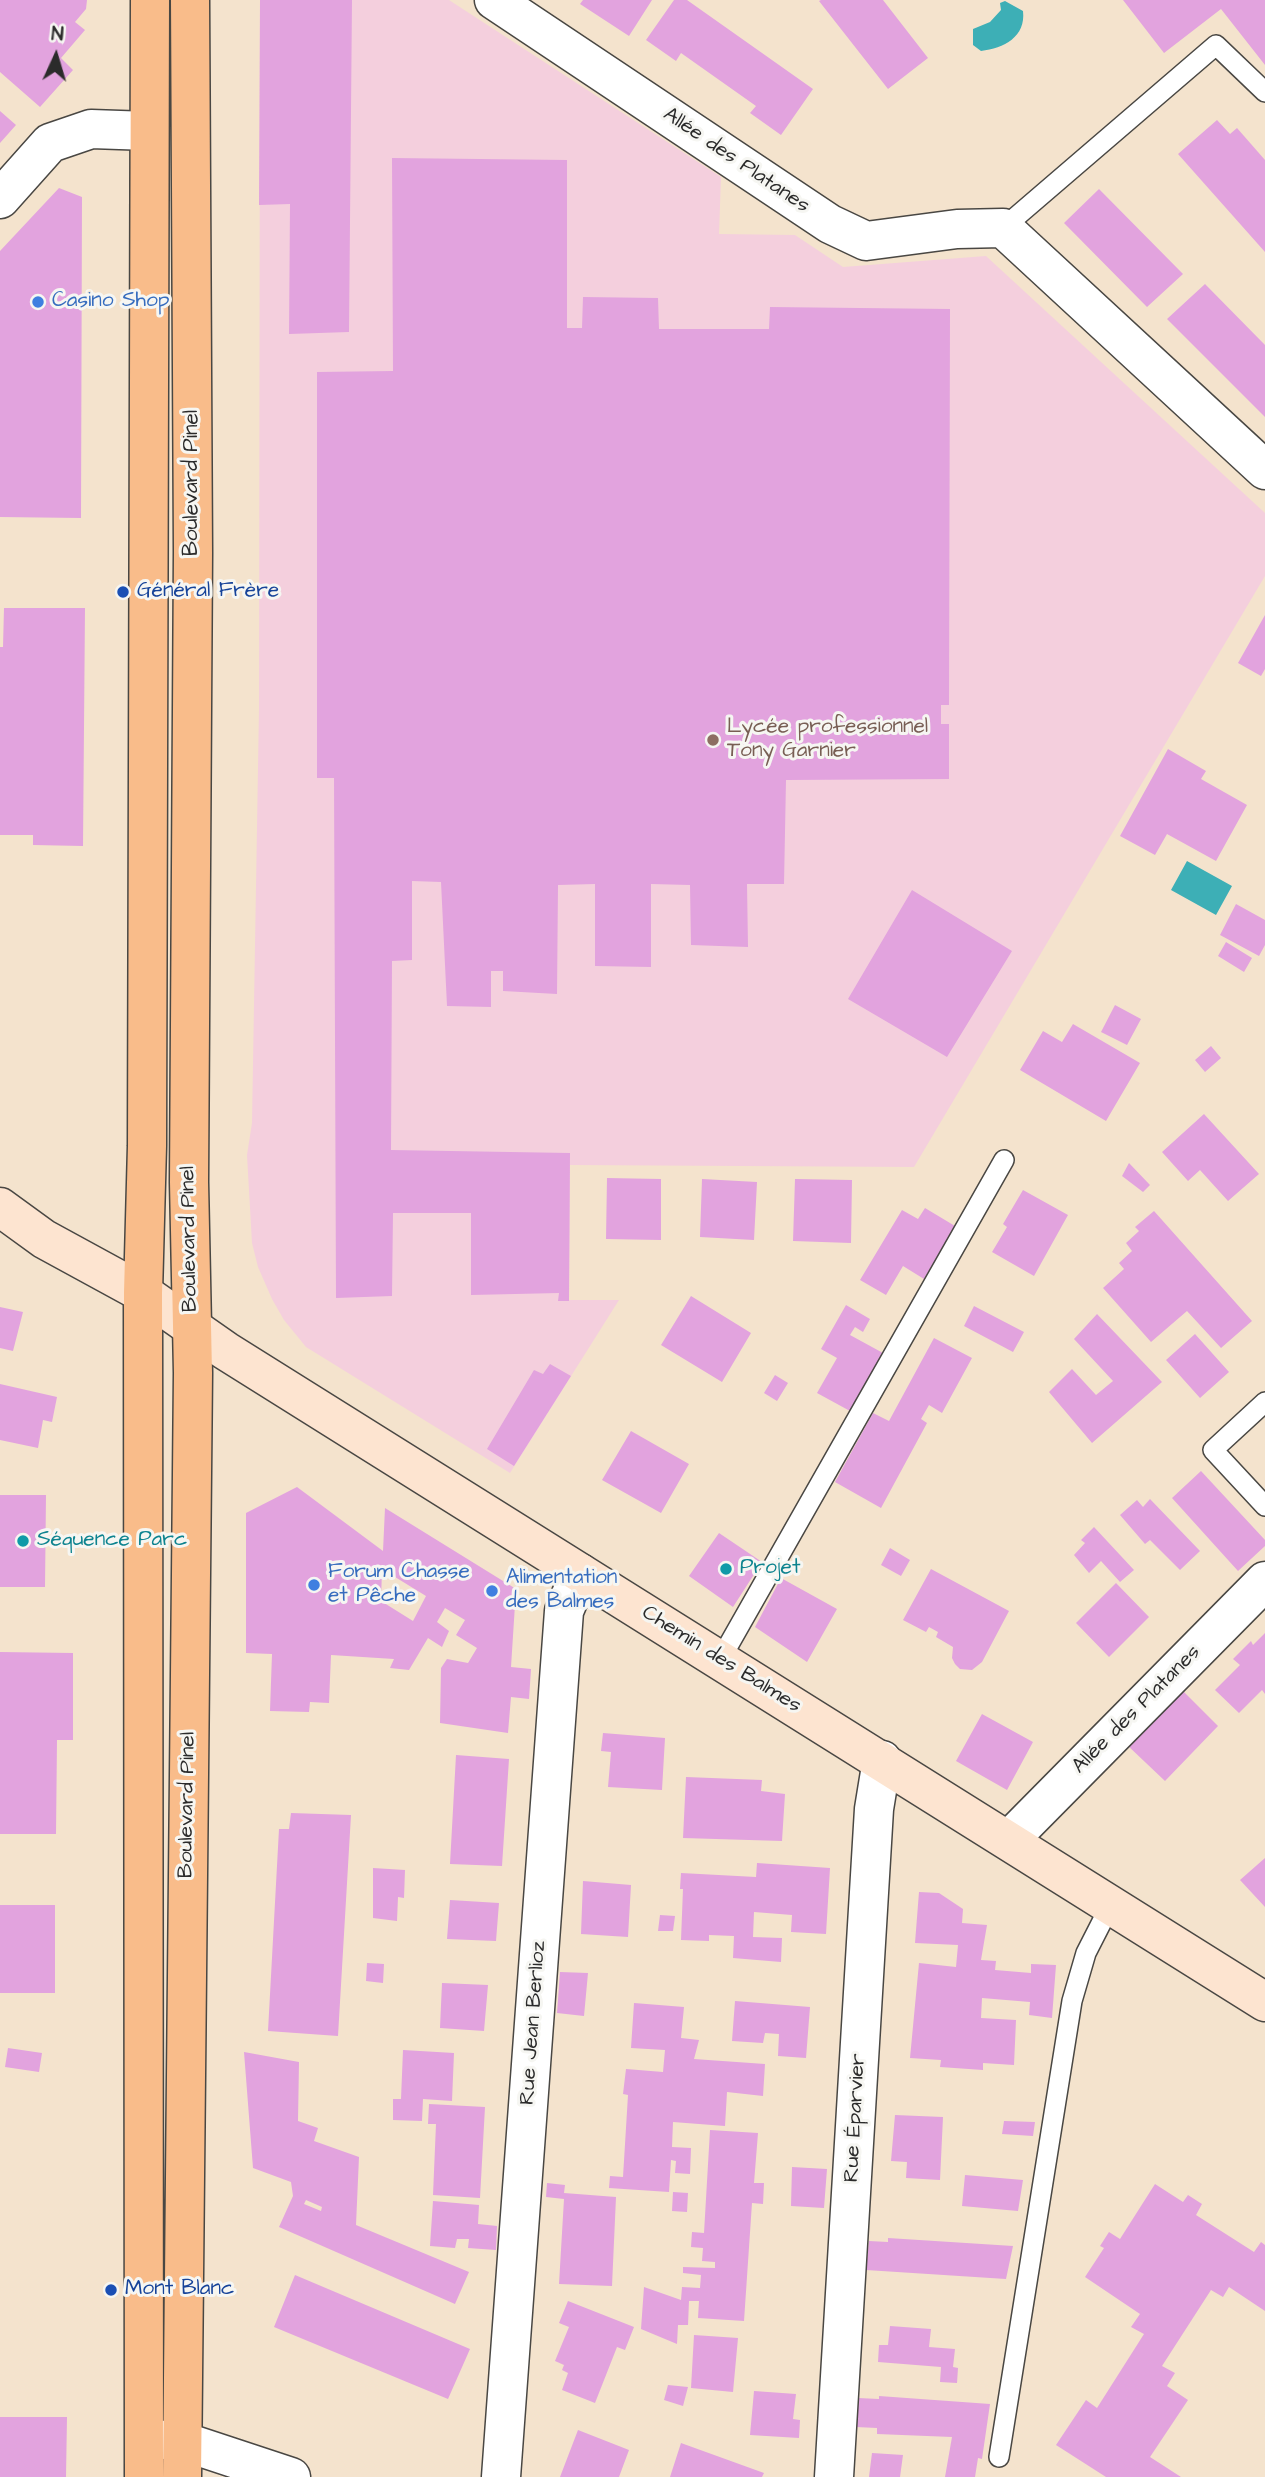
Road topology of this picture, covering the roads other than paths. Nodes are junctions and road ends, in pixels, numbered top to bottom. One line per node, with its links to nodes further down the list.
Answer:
1 (150, 0): 5 (main road, Boulevard Pinel)
2 (190, 0): 12 (main road, Boulevard Pinel)
3 (494, 0): 7 (street, Allée des Platanes)
4 (1265, 92): 7 (lane)
5 (149, 131): 6 (street); 11 (main road, Boulevard Pinel)
6 (0, 199)
7 (1003, 228): 8 (street)
8 (1265, 470)
9 (1004, 1160): 17 (lane)
10 (0, 1207): 11 (street, Chemin des Balmes)
11 (143, 1293): 12 (street, Chemin des Balmes); 22 (main road, Boulevard Pinel)
12 (191, 1327): 15 (street, Chemin des Balmes); 22 (main road, Boulevard Pinel)
13 (1265, 1402): 14 (lane)
14 (1265, 1506)
15 (580, 1573): 17 (street, Chemin des Balmes); 26 (street, Rue Jean Berlioz)
16 (1265, 1581): 19 (street, Allée des Platanes)
17 (720, 1660): 18 (street, Chemin des Balmes)
18 (882, 1760): 19 (street, Chemin des Balmes); 27 (street, Rue Éparvier)
19 (1009, 1840): 20 (street, Chemin des Balmes)
20 (1111, 1904): 21 (street, Chemin des Balmes); 23 (lane)
21 (1265, 2002)
22 (170, 2452): 24 (main road, Boulevard Pinel); 25 (street)
23 (999, 2457)
24 (144, 2477)
25 (291, 2477)
26 (501, 2477)
27 (834, 2477)

